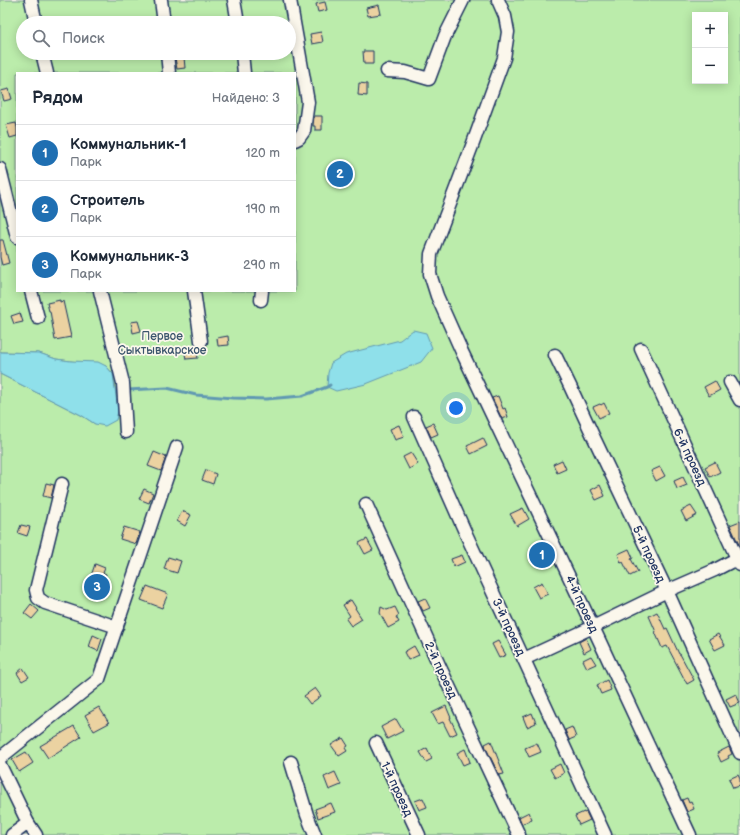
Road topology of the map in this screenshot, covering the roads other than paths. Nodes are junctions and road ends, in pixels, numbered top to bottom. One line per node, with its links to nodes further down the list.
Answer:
1 (31, 0): 7 (street)
2 (161, 0): 8 (street)
3 (234, 0): 9 (street)
4 (290, 0): 10 (street)
5 (463, 0): 15 (street)
6 (498, 0): 39 (street, 4-й проезд)
7 (34, 16)
8 (163, 16)
9 (237, 16)
10 (293, 16)
11 (296, 34): 19 (street)
12 (44, 60): 16 (street)
13 (168, 60): 17 (street)
14 (243, 60): 18 (street)
15 (388, 71)
16 (47, 72)
17 (169, 72)
18 (244, 72)
19 (296, 140)
20 (0, 169): 21 (street)
21 (16, 232)
22 (31, 292): 25 (street)
23 (100, 292): 32 (street)
24 (194, 292): 26 (street)
25 (38, 318)
26 (200, 341)
27 (641, 349): 36 (street, 6-й проезд)
28 (555, 355): 37 (street, 5-й проезд)
29 (730, 382): 30 (street)
30 (740, 400)
31 (414, 417): 40 (street, 3-й проезд)
32 (126, 432)
33 (177, 447): 38 (street)
34 (62, 484): 38 (street)
35 (366, 504): 51 (street, 2-й проезд)
36 (739, 560): 37 (street)
37 (667, 591): 39 (street); 42 (street, 5-й проезд)
38 (117, 627): 43 (street)
39 (593, 627): 40 (street); 53 (street, 4-й проезд)
40 (524, 659): 52 (street, 3-й проезд)
41 (376, 743): 50 (street, 1-й проезд)
42 (740, 753)
43 (0, 758)
44 (291, 762): 49 (street)
45 (0, 765): 46 (street)
46 (28, 823): 47 (street); 48 (street)
47 (12, 835)
48 (36, 835)
49 (315, 835)
50 (419, 835)
51 (519, 835)
52 (605, 835)
53 (690, 835)

